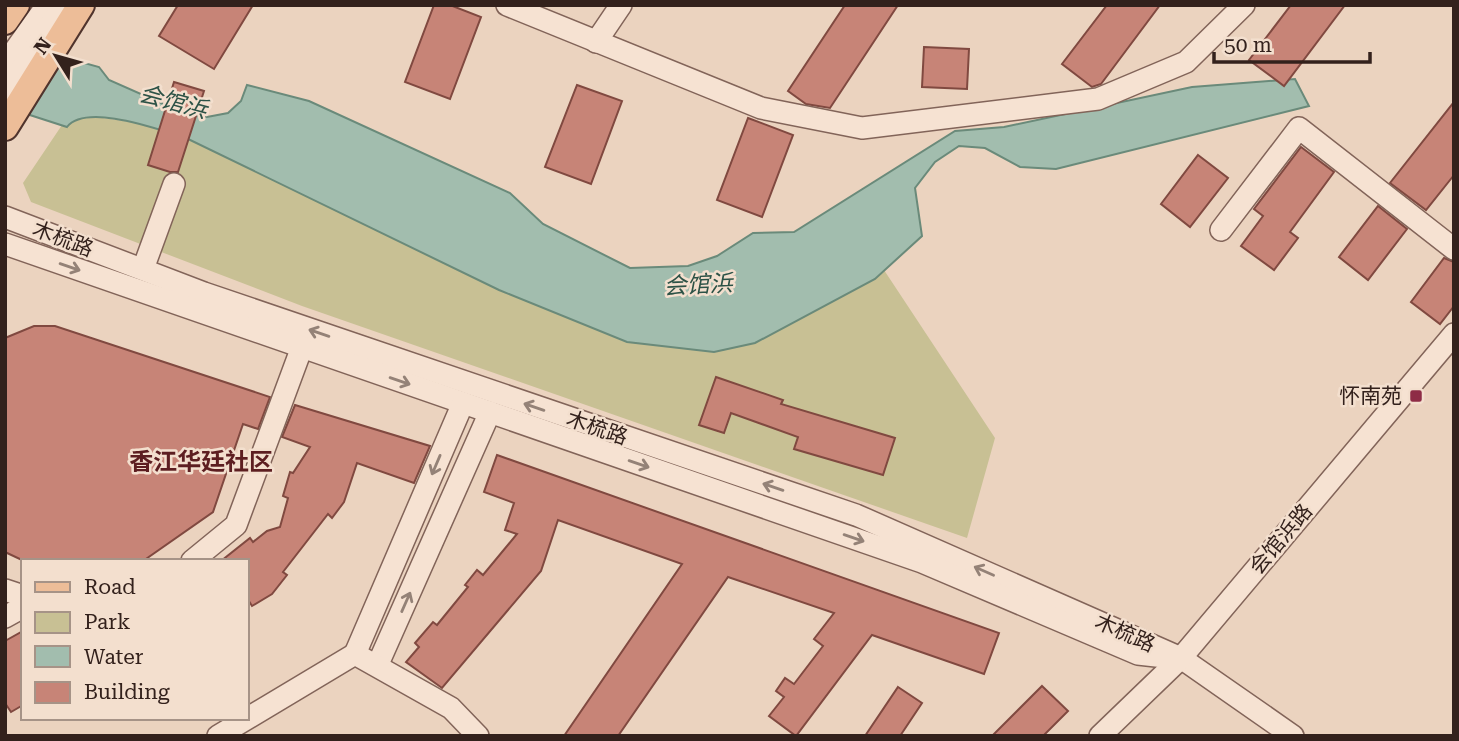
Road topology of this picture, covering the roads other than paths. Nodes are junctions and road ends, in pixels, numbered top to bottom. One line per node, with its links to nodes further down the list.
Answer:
1 (16, 5): 8 (main road)
2 (47, 5): 8 (street)
3 (63, 5): 8 (street)
4 (81, 5): 8 (main road)
5 (507, 5): 9 (street)
6 (621, 5): 9 (street)
7 (1244, 5): 9 (street)
8 (30, 38): 10 (street); 11 (main road)
9 (596, 42)
10 (5, 64)
11 (7, 113)
12 (174, 184): 17 (street)
13 (5, 217): 17 (street, 木梳路)
14 (1221, 230): 16 (street)
15 (5, 244): 19 (street, 木梳路, one-way to 19)
16 (1454, 249)
17 (143, 269): 26 (street, 木梳路, one-way to 17)
18 (1454, 334): 26 (street, 会馆浜路)
19 (302, 347): 20 (street, 木梳路, one-way to 20); 22 (street)
20 (463, 403): 21 (street, 木梳路); 25 (street, one-way to 25)
21 (490, 412): 26 (street, 木梳路, one-way to 26); 27 (street, one-way to 21)
22 (194, 559)
23 (21, 608): 24 (street)
24 (5, 617)
25 (355, 654): 27 (street); 28 (street)
26 (1181, 658): 32 (street, 会馆浜路); 33 (street, 木梳路)
27 (378, 664): 31 (street)
28 (248, 718)
29 (245, 720): 30 (street)
30 (218, 736)
31 (478, 736)
32 (1100, 736)
33 (1293, 736)

